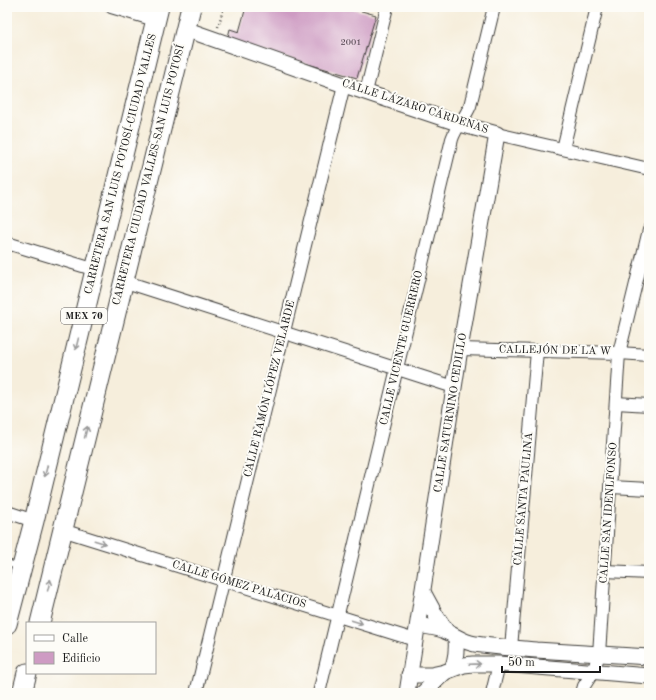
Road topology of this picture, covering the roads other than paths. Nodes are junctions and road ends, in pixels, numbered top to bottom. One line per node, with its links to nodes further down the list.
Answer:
1 (111, 7): 6 (street)
2 (191, 7): 7 (main road, CARRETERA CIUDAD VALLES-SAN LUIS POTOSÍ / MEX 70)
3 (387, 7): 9 (street)
4 (494, 7): 10 (street, CALLE VICENTE GUERRERO)
5 (597, 7): 12 (street)
6 (157, 13): 16 (main road, CARRETERA SAN LUIS POTOSÍ-CIUDAD VALLES / MEX 70)
7 (185, 29): 8 (street, CALLE LÁZARO CÁRDENAS); 17 (main road, CARRETERA CIUDAD VALLES-SAN LUIS POTOSÍ / MEX 70)
8 (344, 85): 9 (street, CALLE LÁZARO CÁRDENAS); 18 (street, CALLE RAMÓN LÓPEZ VELARDE)
9 (366, 92): 10 (street, CALLE LÁZARO CÁRDENAS)
10 (460, 124): 11 (street, CALLE LÁZARO CÁRDENAS); 23 (street, CALLE VICENTE GUERRERO)
11 (497, 134): 12 (street, CALLE LÁZARO CÁRDENAS); 19 (street, CALLE SATURNINO CEDILLO)
12 (563, 149): 13 (street, CALLE LÁZARO CÁRDENAS)
13 (649, 169)
14 (649, 230): 21 (street, CALLE SAN IDENLFONSO)
15 (7, 243): 16 (street)
16 (96, 270): 30 (main road, CARRETERA SAN LUIS POTOSÍ-CIUDAD VALLES / MEX 70, one-way to 30)
17 (123, 281): 18 (street); 31 (main road, CARRETERA CIUDAD VALLES-SAN LUIS POTOSÍ / MEX 70, one-way to 17)
18 (284, 332): 23 (street); 35 (street, CALLE RAMÓN LÓPEZ VELARDE)
19 (460, 349): 20 (street, CALLEJÓN DE LA W); 24 (street, CALLE SATURNINO CEDILLO)
20 (538, 351): 21 (street, CALLEJÓN DE LA W); 44 (street, CALLE SANTA PAULINA)
21 (619, 353): 22 (street, CALLEJÓN DE LA W); 25 (street, CALLE SAN IDENLFONSO)
22 (649, 355)
23 (397, 368): 24 (street); 38 (street, CALLE VICENTE GUERRERO)
24 (454, 387): 36 (street, CALLE SATURNINO CEDILLO)
25 (616, 403): 26 (street); 27 (street, CALLE SAN IDENLFONSO)
26 (649, 405)
27 (611, 487): 28 (street); 33 (street, CALLE SAN IDENLFONSO)
28 (649, 489)
29 (7, 512): 30 (street)
30 (34, 521): 32 (main road, CARRETERA SAN LUIS POTOSÍ-CIUDAD VALLES / MEX 70)
31 (62, 530): 35 (street, CALLE GÓMEZ PALACIOS, one-way to 35); 39 (main road, CARRETERA CIUDAD VALLES-SAN LUIS POTOSÍ / MEX 70, one-way to 31)
32 (14, 565): 37 (main road, CARRETERA SAN LUIS POTOSÍ-CIUDAD VALLES / MEX 70)
33 (605, 571): 34 (street); 45 (street, CALLE SAN IDENLFONSO)
34 (649, 574)
35 (223, 580): 38 (street, CALLE GÓMEZ PALACIOS); 54 (street, CALLE RAMÓN LÓPEZ VELARDE)
36 (423, 592): 41 (street, CALLE SATURNINO CEDILLO); 42 (street)
37 (11, 595): 40 (main road, CARRETERA SAN LUIS POTOSÍ-CIUDAD VALLES / MEX 70)
38 (338, 616): 43 (street, CALLE GÓMEZ PALACIOS, one-way to 43); 55 (street, CALLE VICENTE GUERRERO)
39 (40, 622)
40 (7, 624)
41 (418, 625): 42 (street); 43 (street, CALLE SATURNINO CEDILLO)
42 (452, 635): 44 (street); 48 (street)
43 (415, 640): 51 (street, CALLE SATURNINO CEDILLO)
44 (511, 648): 45 (street)
45 (599, 654): 46 (street); 49 (street, CALLE SAN IDENLFONSO)
46 (649, 657)
47 (499, 664): 48 (street, one-way to 47); 49 (street); 58 (street)
48 (449, 671): 51 (street); 57 (street)
49 (594, 672): 52 (street); 59 (street, CALLE SAN IDENLFONSO)
50 (27, 674): 53 (main road)
51 (409, 675): 56 (street, CALLE SATURNINO CEDILLO)
52 (649, 676)
53 (22, 693)
54 (196, 693)
55 (319, 693)
56 (406, 693)
57 (423, 693)
58 (492, 693)
59 (582, 693)

